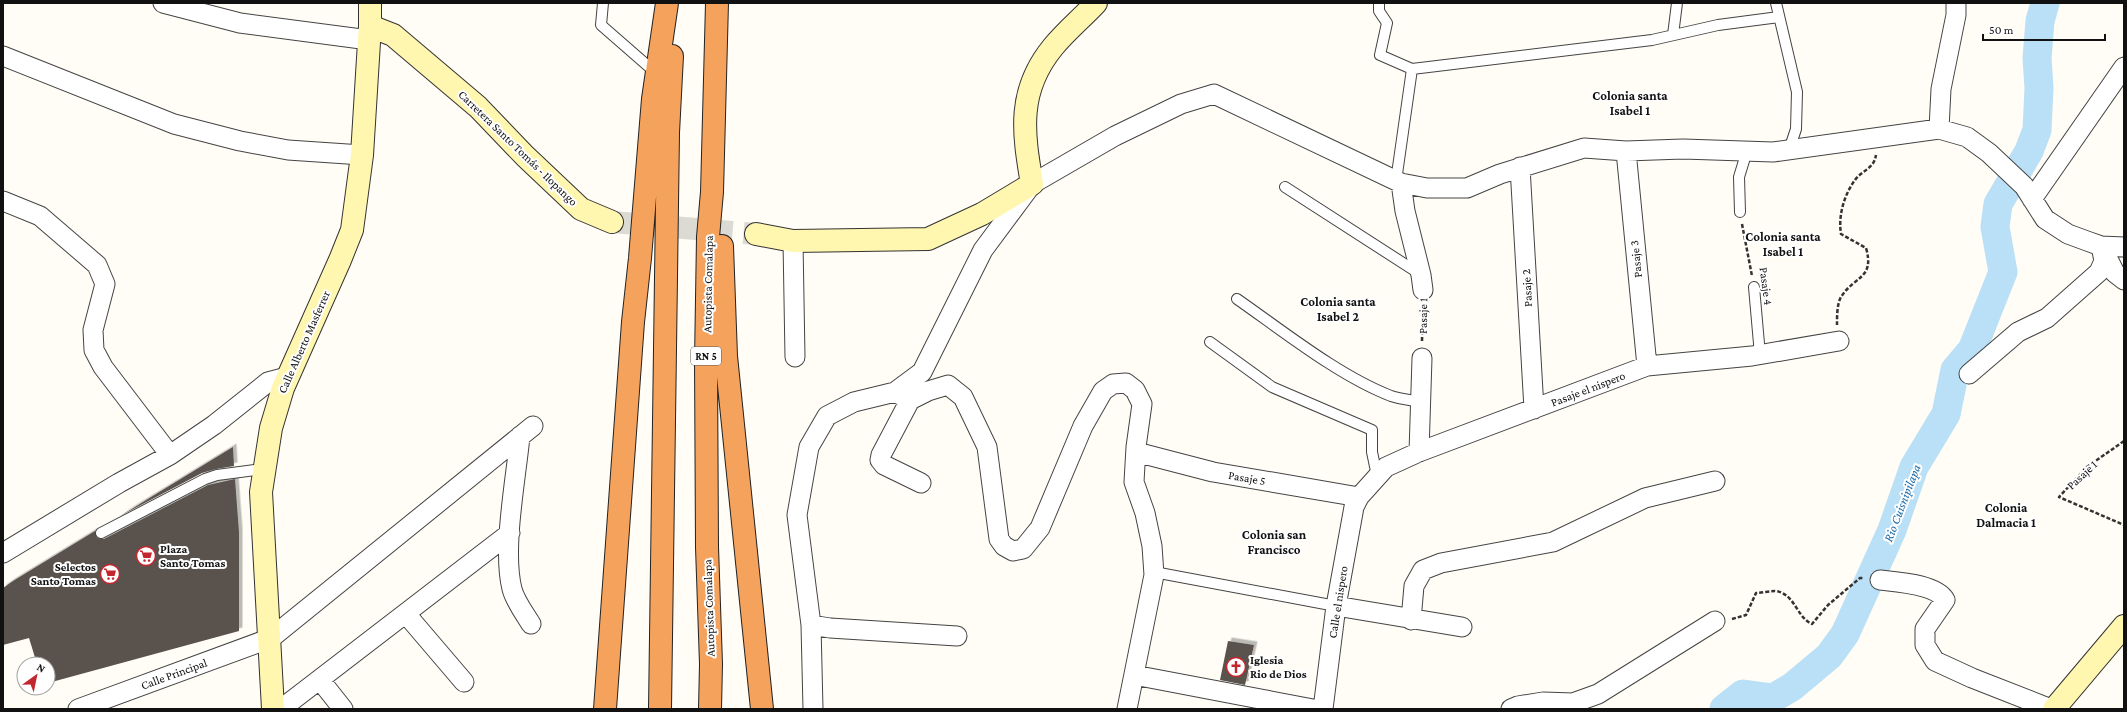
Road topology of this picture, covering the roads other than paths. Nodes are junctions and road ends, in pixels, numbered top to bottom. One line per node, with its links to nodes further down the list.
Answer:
1 (164, 3): 13 (street)
2 (370, 3): 13 (main road, Calle Alberto Masferrer)
3 (603, 3): 18 (lane)
4 (667, 3): 18 (highway)
5 (674, 3): 83 (highway)
6 (716, 3): 28 (highway, Autopista Comalapa / RN 5)
7 (1096, 3): 26 (main road)
8 (1379, 3): 17 (lane)
9 (1677, 3): 14 (lane)
10 (1776, 3): 12 (lane)
11 (1956, 3): 19 (street)
12 (1779, 17): 14 (lane); 20 (lane)
13 (370, 33): 23 (main road, Calle Alberto Masferrer); 32 (main road, Carretera Santo Tomás - Ilopango)
14 (1673, 35): 17 (lane)
15 (3, 56): 23 (street)
16 (2124, 67): 29 (street)
17 (1412, 69): 25 (lane)
18 (657, 74): 82 (highway)
19 (1939, 129): 20 (street); 29 (street)
20 (1789, 150): 22 (street)
21 (1626, 151): 22 (street); 24 (street); 46 (street, Pasaje 3)
22 (1747, 151): 31 (lane)
23 (362, 156): 48 (main road, Calle Alberto Masferrer)
24 (1520, 167): 25 (street); 51 (street, Pasaje 2)
25 (1399, 182): 26 (street); 38 (street)
26 (1032, 184): 34 (main road); 49 (street)
27 (1286, 188): 38 (lane)
28 (712, 192): 84 (highway, Autopista Comalapa / RN 5); 85 (highway)
29 (2028, 192): 35 (street)
30 (3, 201): 54 (street)
31 (1740, 212)
32 (612, 222)
33 (756, 234): 34 (main road)
34 (793, 241): 44 (street)
35 (2101, 246): 36 (street); 37 (street); 47 (street)
36 (2124, 247)
37 (2124, 280)
38 (1422, 282)
39 (1754, 287): 43 (lane, Pasaje 4)
40 (1237, 299): 50 (lane)
41 (1839, 341): 43 (street, Pasaje el nispero)
42 (1210, 342): 56 (lane)
43 (1760, 355): 46 (street, Pasaje el nispero)
44 (795, 356)
45 (1422, 358): 50 (street)
46 (1647, 366): 51 (street, Pasaje el nispero)
47 (1969, 374)
48 (287, 377): 54 (street); 55 (main road, Calle Alberto Masferrer)
49 (903, 396): 52 (street); 58 (street); 70 (street)
50 (1421, 402): 53 (street)
51 (1534, 409): 53 (street, Pasaje el nispero)
52 (1136, 452): 59 (street, Pasaje 5); 63 (street)
53 (1419, 452): 56 (street, Pasaje el nispero)
54 (170, 455): 62 (street)
55 (263, 469): 60 (lane); 74 (main road, Calle Alberto Masferrer)
56 (1377, 476): 59 (street, Pasaje el nispero)
57 (1715, 481): 67 (street)
58 (921, 483)
59 (1359, 497): 65 (street, Calle el nispero)
60 (102, 533)
61 (510, 533): 66 (street); 69 (street); 74 (street, Calle Principal)
62 (3, 553)
63 (1154, 572): 65 (lane); 75 (street)
64 (1880, 580): 91 (street)
65 (1336, 606): 67 (street); 89 (street, Calle el nispero)
66 (406, 614): 76 (street); 77 (street)
67 (1411, 620): 72 (street)
68 (1715, 621): 90 (street)
69 (531, 624)
70 (811, 625): 73 (street); 86 (street)
71 (2124, 626): 91 (main road)
72 (1462, 627)
73 (957, 636)
74 (271, 638): 78 (street, Calle Principal); 79 (main road, Calle Alberto Masferrer)
75 (1134, 675): 87 (street); 88 (street)
76 (320, 680): 80 (street); 81 (street)
77 (464, 682)
78 (78, 709)
79 (273, 709)
80 (281, 709)
81 (343, 709)
82 (605, 709)
83 (660, 709)
84 (710, 709)
85 (762, 709)
86 (813, 709)
87 (1127, 709)
88 (1313, 709)
89 (1323, 709)
90 (1511, 709)
91 (2052, 709)

